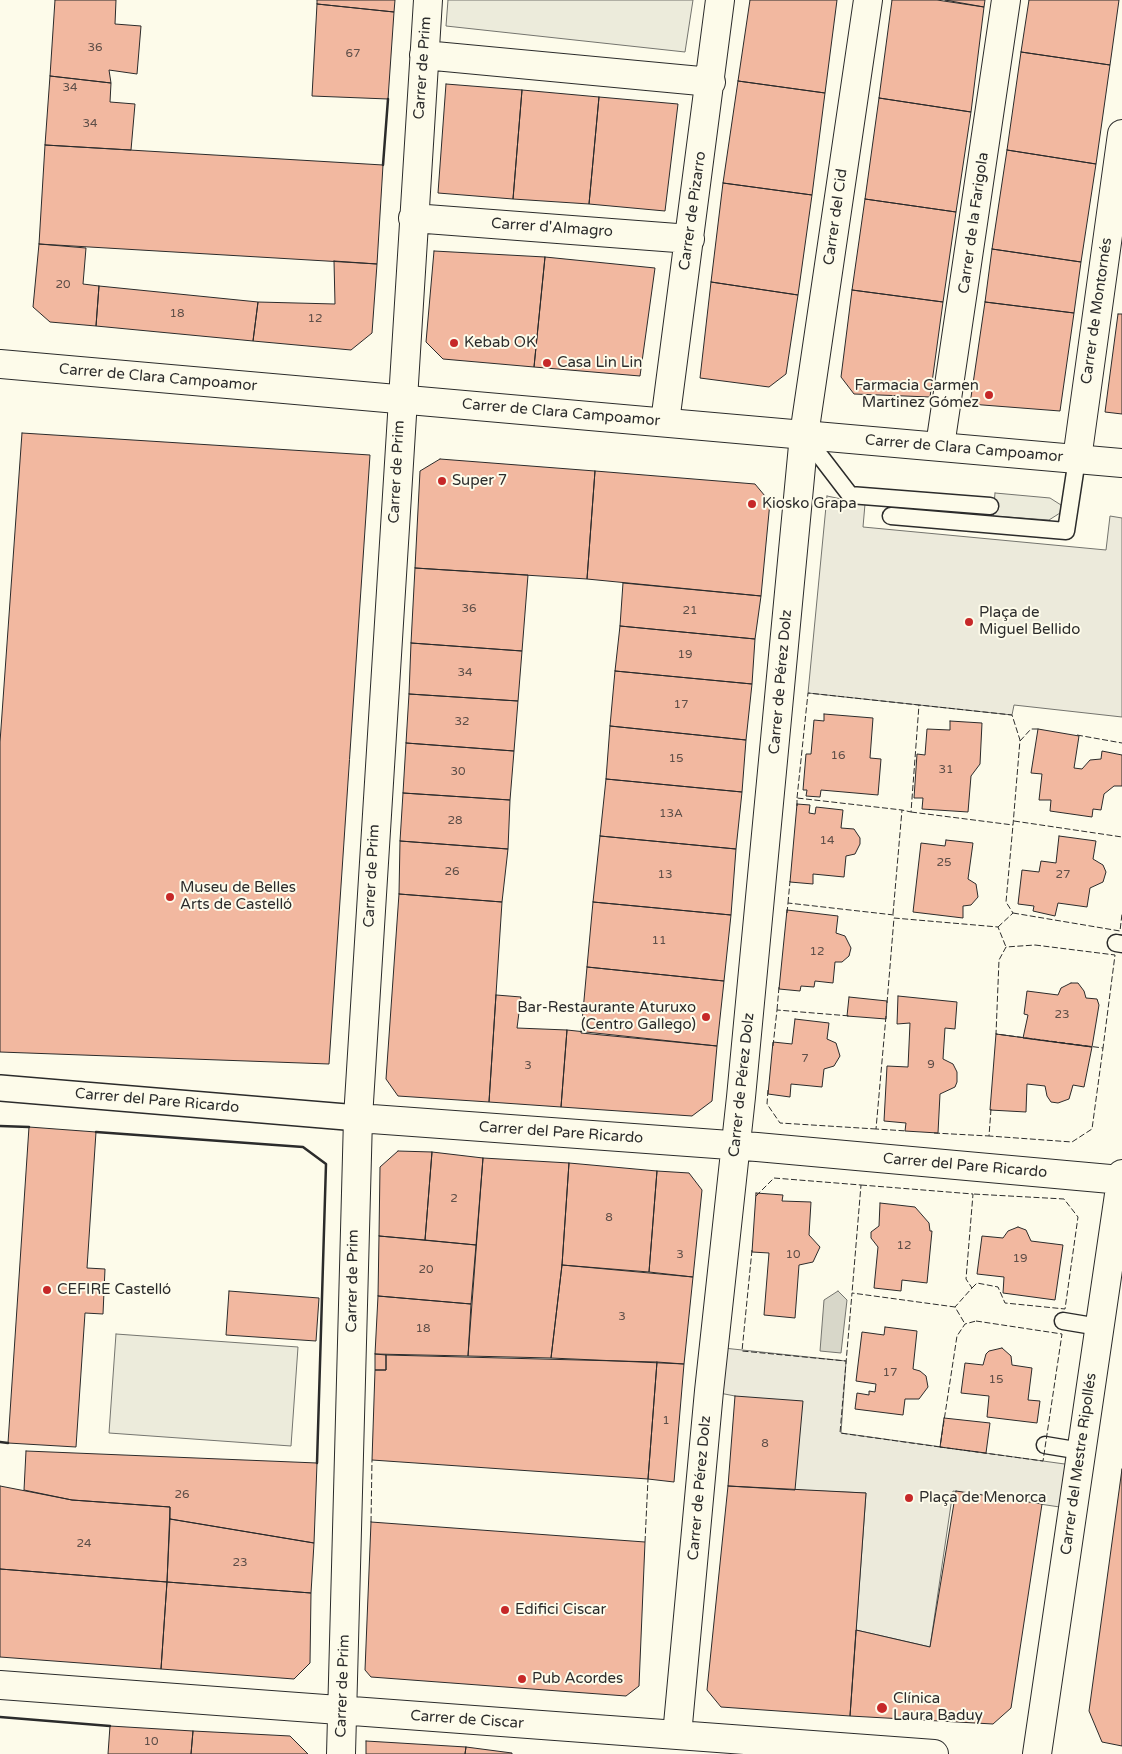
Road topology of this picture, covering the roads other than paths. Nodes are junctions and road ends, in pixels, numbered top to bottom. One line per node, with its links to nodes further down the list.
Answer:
1 (428, 0): 5 (street, Carrer de Prim)
2 (720, 0): 6 (street, Carrer de Pizarro)
3 (868, 0): 13 (street, Carrer del Cid)
4 (1006, 0): 14 (street, Carrer de la Farigola)
5 (424, 55): 6 (street); 8 (street, Carrer de Prim)
6 (710, 82): 9 (street, Carrer de Pizarro)
7 (1122, 134): 15 (street, Carrer de Montornés)
8 (413, 218): 9 (street, Carrer d'Almagro); 11 (street, Carrer de Prim)
9 (690, 238): 12 (street, Carrer de Pizarro)
10 (0, 364): 11 (street, Carrer de Clara Campoamor)
11 (401, 399): 12 (street, Carrer de Clara Campoamor); 20 (street, Carrer de Prim)
12 (665, 422): 13 (street, Carrer de Clara Campoamor)
13 (804, 435): 14 (street, Carrer de Clara Campoamor); 17 (lane); 21 (street, Carrer de Pérez Dolz)
14 (940, 446): 15 (street, Carrer de Clara Campoamor)
15 (1076, 459): 16 (street, Carrer de Clara Campoamor); 18 (lane)
16 (1122, 463)
17 (990, 506)
18 (891, 516)
19 (0, 1088): 20 (street, Carrer del Pare Ricardo)
20 (358, 1118): 21 (street, Carrer del Pare Ricardo); 28 (street, Carrer de Prim)
21 (736, 1146): 22 (street, Carrer del Pare Ricardo); 29 (street, Carrer de Pérez Dolz)
22 (1122, 1178): 24 (street, Carrer del Mestre Ripollés)
23 (1063, 1321): 24 (lane)
24 (1099, 1327): 26 (street, Carrer del Mestre Ripollés)
25 (1045, 1445): 26 (lane)
26 (1081, 1451): 32 (street, Carrer del Mestre Ripollés)
27 (0, 1685): 28 (street, Carrer de Ciscar)
28 (342, 1711): 29 (street, Carrer de Ciscar); 30 (street, Carrer de Prim)
29 (677, 1735): 31 (street, Carrer de Ciscar)
30 (341, 1754)
31 (934, 1754)
32 (1037, 1754)

